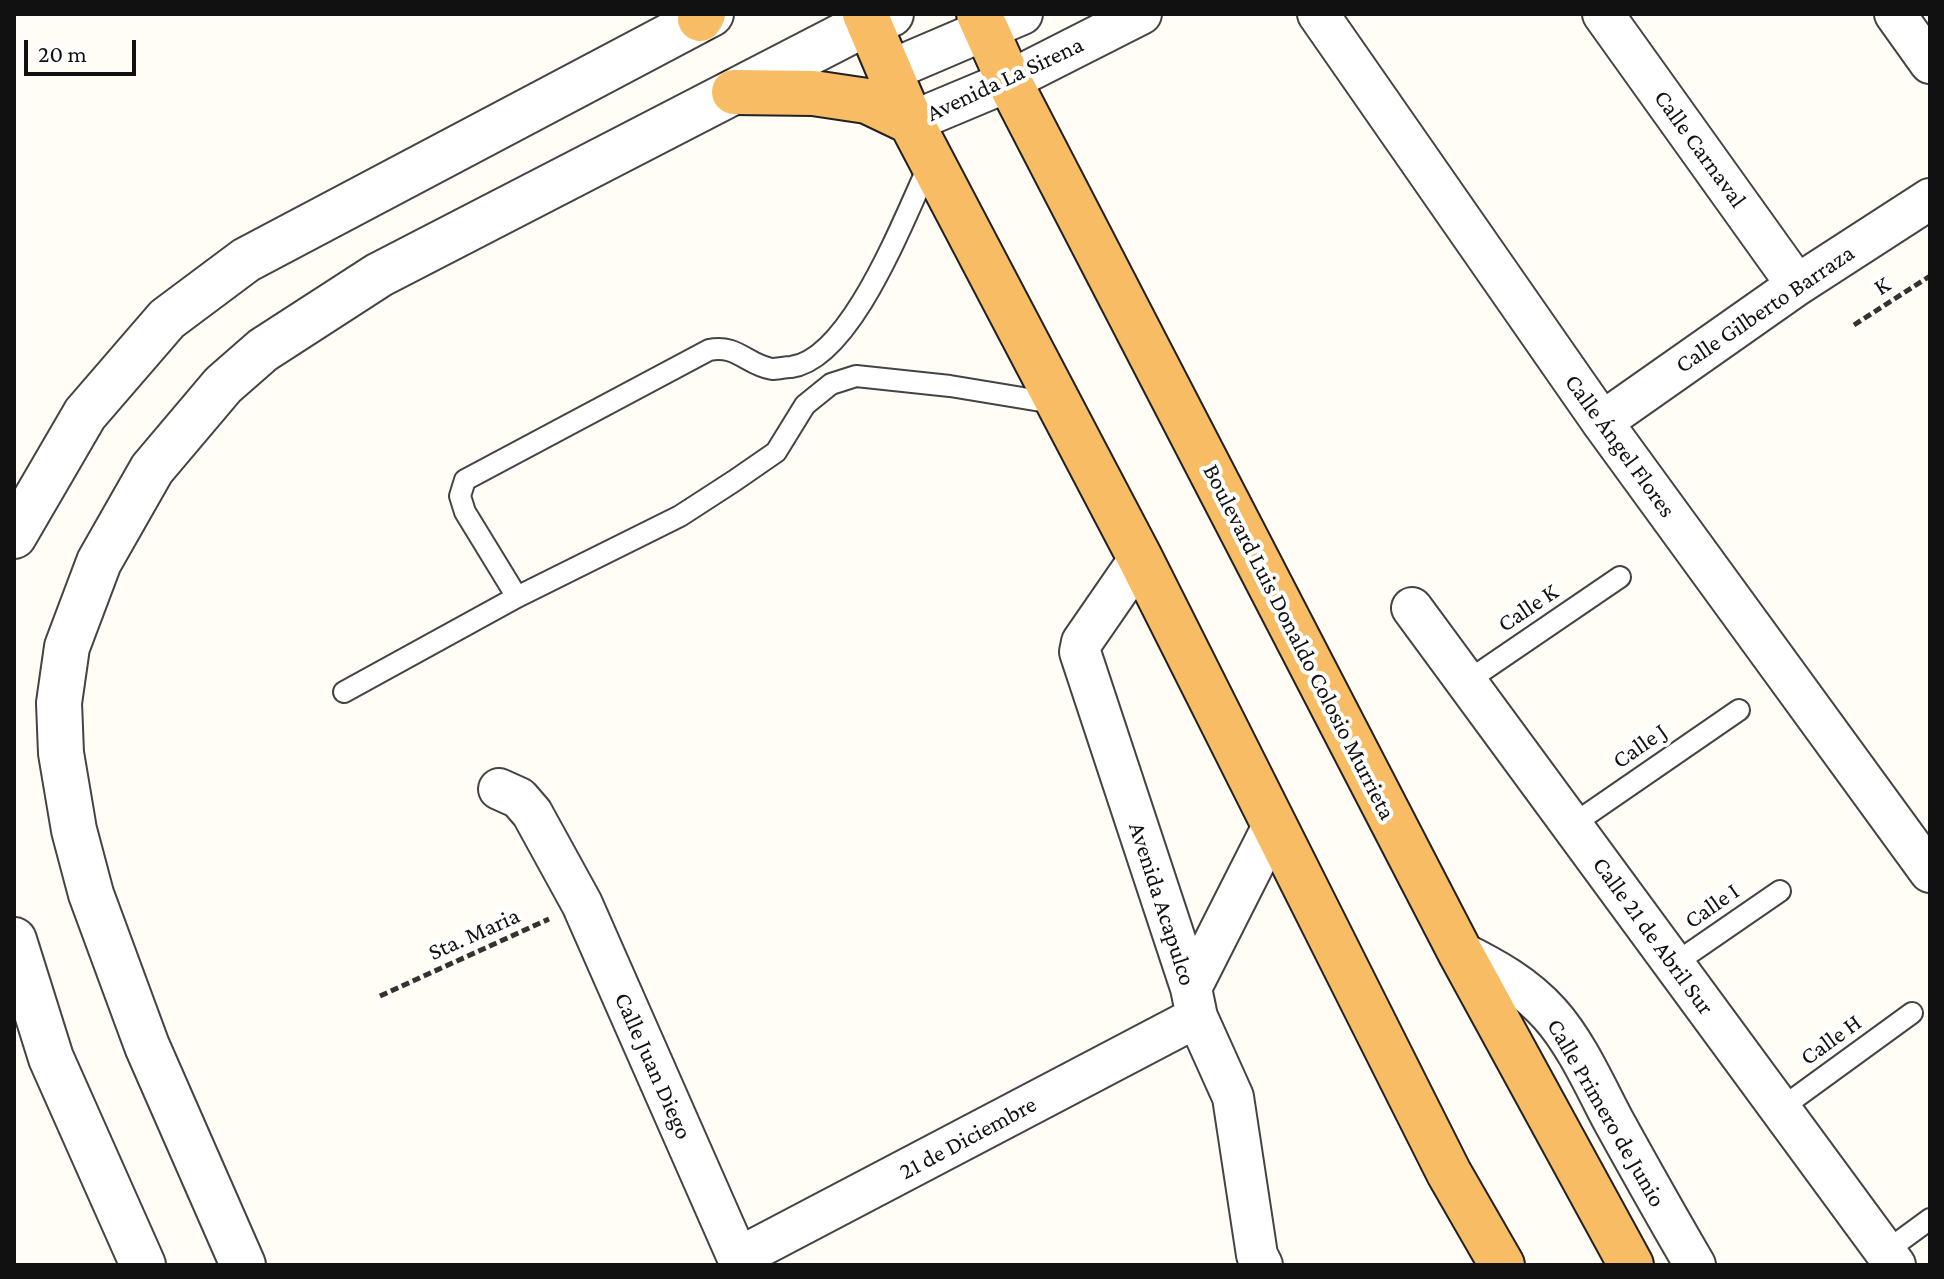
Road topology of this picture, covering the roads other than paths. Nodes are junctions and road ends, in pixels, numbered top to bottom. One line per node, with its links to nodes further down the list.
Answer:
1 (1141, 14): 10 (street, Avenida La Sirena)
2 (1318, 14): 17 (street, Calle Ángel Flores)
3 (1603, 14): 15 (street, Calle Carnaval)
4 (1895, 14): 8 (street)
5 (705, 16): 18 (street)
6 (875, 17): 9 (highway); 11 (street)
7 (996, 20): 9 (street); 10 (highway, Boulevard Luis Donaldo Colosio Murrieta)
8 (1930, 63)
9 (891, 70): 12 (highway)
10 (1009, 81): 12 (street, Avenida La Sirena); 32 (highway, Boulevard Luis Donaldo Colosio Murrieta)
11 (734, 92): 12 (highway); 41 (street)
12 (911, 122): 13 (highway)
13 (931, 161): 16 (highway); 21 (lane)
14 (1930, 199): 15 (street, Calle Gilberto Barraza)
15 (1797, 285): 17 (street, Calle Gilberto Barraza)
16 (1059, 404): 19 (highway); 21 (lane)
17 (1602, 422): 29 (street, Calle Ángel Flores)
18 (14, 536)
19 (1140, 558): 27 (highway); 34 (street, Avenida Acapulco)
20 (1620, 577): 23 (lane, Calle K)
21 (517, 597): 24 (lane)
22 (1412, 608): 23 (street, Calle 21 de Abril Sur)
23 (1466, 682): 28 (street, Calle 21 de Abril Sur)
24 (344, 692)
25 (1739, 710): 28 (lane, Calle J)
26 (499, 789): 39 (street, Calle Juan Diego)
27 (1274, 824): 34 (street); 43 (highway)
28 (1572, 825): 33 (street, Calle 21 de Abril Sur)
29 (1930, 872)
30 (1780, 891): 33 (lane, Calle I)
31 (14, 940): 40 (street)
32 (1460, 952): 44 (highway, Boulevard Luis Donaldo Colosio Murrieta); 45 (street, Calle Primero de Junio)
33 (1674, 964): 36 (street, Calle 21 de Abril Sur)
34 (1194, 1002): 39 (street, 21 de Diciembre); 42 (street, Avenida Acapulco)
35 (1912, 1013): 36 (lane, Calle H)
36 (1780, 1109): 38 (street, Calle 21 de Abril Sur)
37 (1930, 1219): 38 (lane)
38 (1890, 1258)
39 (740, 1262)
40 (143, 1265)
41 (243, 1265)
42 (1262, 1265)
43 (1502, 1265)
44 (1631, 1265)
45 (1695, 1265)

